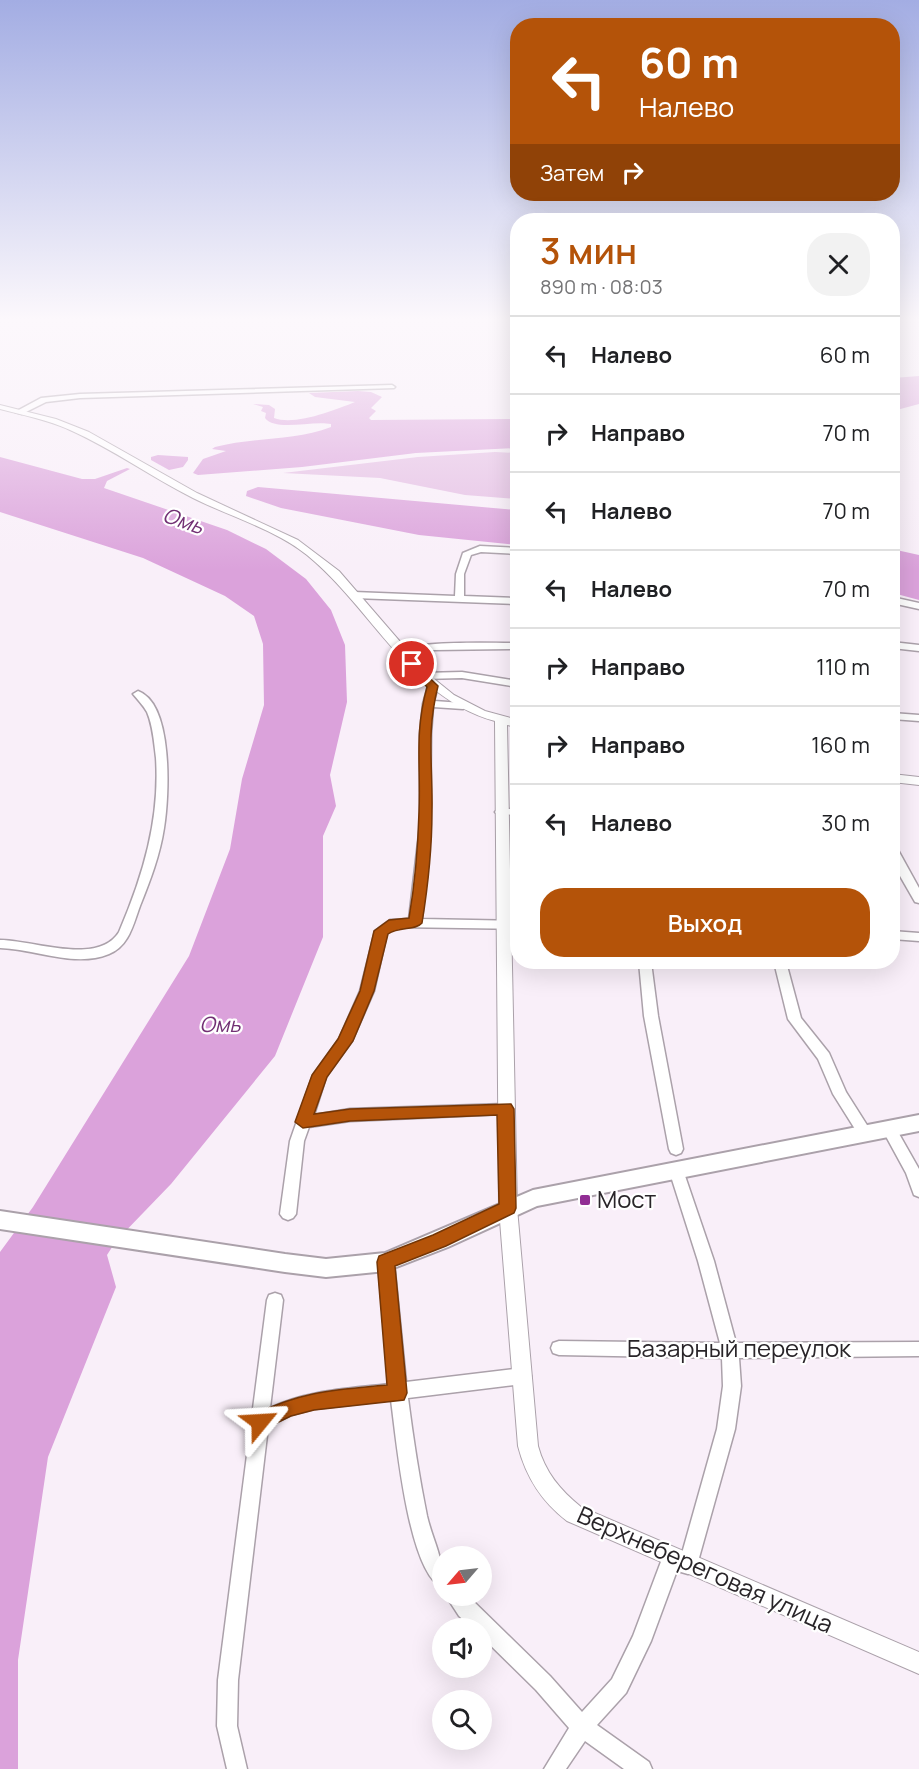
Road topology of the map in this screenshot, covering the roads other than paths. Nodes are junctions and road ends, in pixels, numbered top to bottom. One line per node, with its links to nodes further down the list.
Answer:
1 (35, 405): 3 (street)
2 (0, 407): 3 (street)
3 (19, 412): 5 (street)
4 (510, 551): 6 (street)
5 (354, 595): 7 (street); 10 (street)
6 (459, 597): 7 (street); 8 (street)
7 (383, 598): 10 (street)
8 (510, 600)
9 (900, 602): 11 (street)
10 (363, 606): 15 (street)
11 (919, 606)
12 (510, 646): 15 (street)
13 (900, 646): 14 (street)
14 (919, 648)
15 (401, 652): 16 (street)
16 (423, 676): 17 (street); 18 (street)
17 (510, 683)
18 (433, 686): 20 (street); 21 (street)
19 (138, 694): 36 (street)
20 (428, 704): 21 (street); 32 (street)
21 (463, 706): 24 (street)
22 (900, 717): 23 (street)
23 (919, 718)
24 (501, 721): 25 (street); 28 (street, Верхнебереговая улица)
25 (510, 723)
26 (900, 778): 27 (street)
27 (919, 781)
28 (501, 812): 29 (street); 33 (street, Верхнебереговая улица)
29 (510, 812)
30 (900, 865): 31 (street)
31 (919, 899)
32 (415, 923): 33 (street); 40 (street)
33 (510, 925): 39 (street, Верхнебереговая улица)
34 (900, 936): 35 (street)
35 (919, 937)
36 (0, 944)
37 (646, 969): 44 (street)
38 (782, 969): 43 (street)
39 (506, 1109): 40 (street); 47 (street, Верхнебереговая улица)
40 (303, 1122): 48 (street)
41 (919, 1123): 42 (main road)
42 (889, 1129): 43 (main road); 46 (street)
43 (865, 1134): 45 (main road)
44 (676, 1149)
45 (676, 1170): 47 (main road); 54 (street)
46 (919, 1191)
47 (508, 1208): 50 (main road); 55 (street, Верхнебереговая улица)
48 (288, 1214)
49 (0, 1220): 50 (main road)
50 (386, 1262): 56 (street)
51 (275, 1300): 57 (street)
52 (559, 1348): 54 (street, Базарный переулок)
53 (919, 1349): 54 (street, Базарный переулок)
54 (730, 1351): 58 (street)
55 (523, 1376): 56 (street); 58 (street, Верхнебереговая улица)
56 (397, 1393): 57 (street); 59 (street)
57 (260, 1422): 63 (street)
58 (680, 1562): 61 (street, Верхнебереговая улица); 62 (street)
59 (432, 1563)
60 (464, 1606): 62 (street)
61 (919, 1663)
62 (582, 1727): 64 (street); 65 (street)
63 (237, 1769)
64 (554, 1769)
65 (642, 1769)

